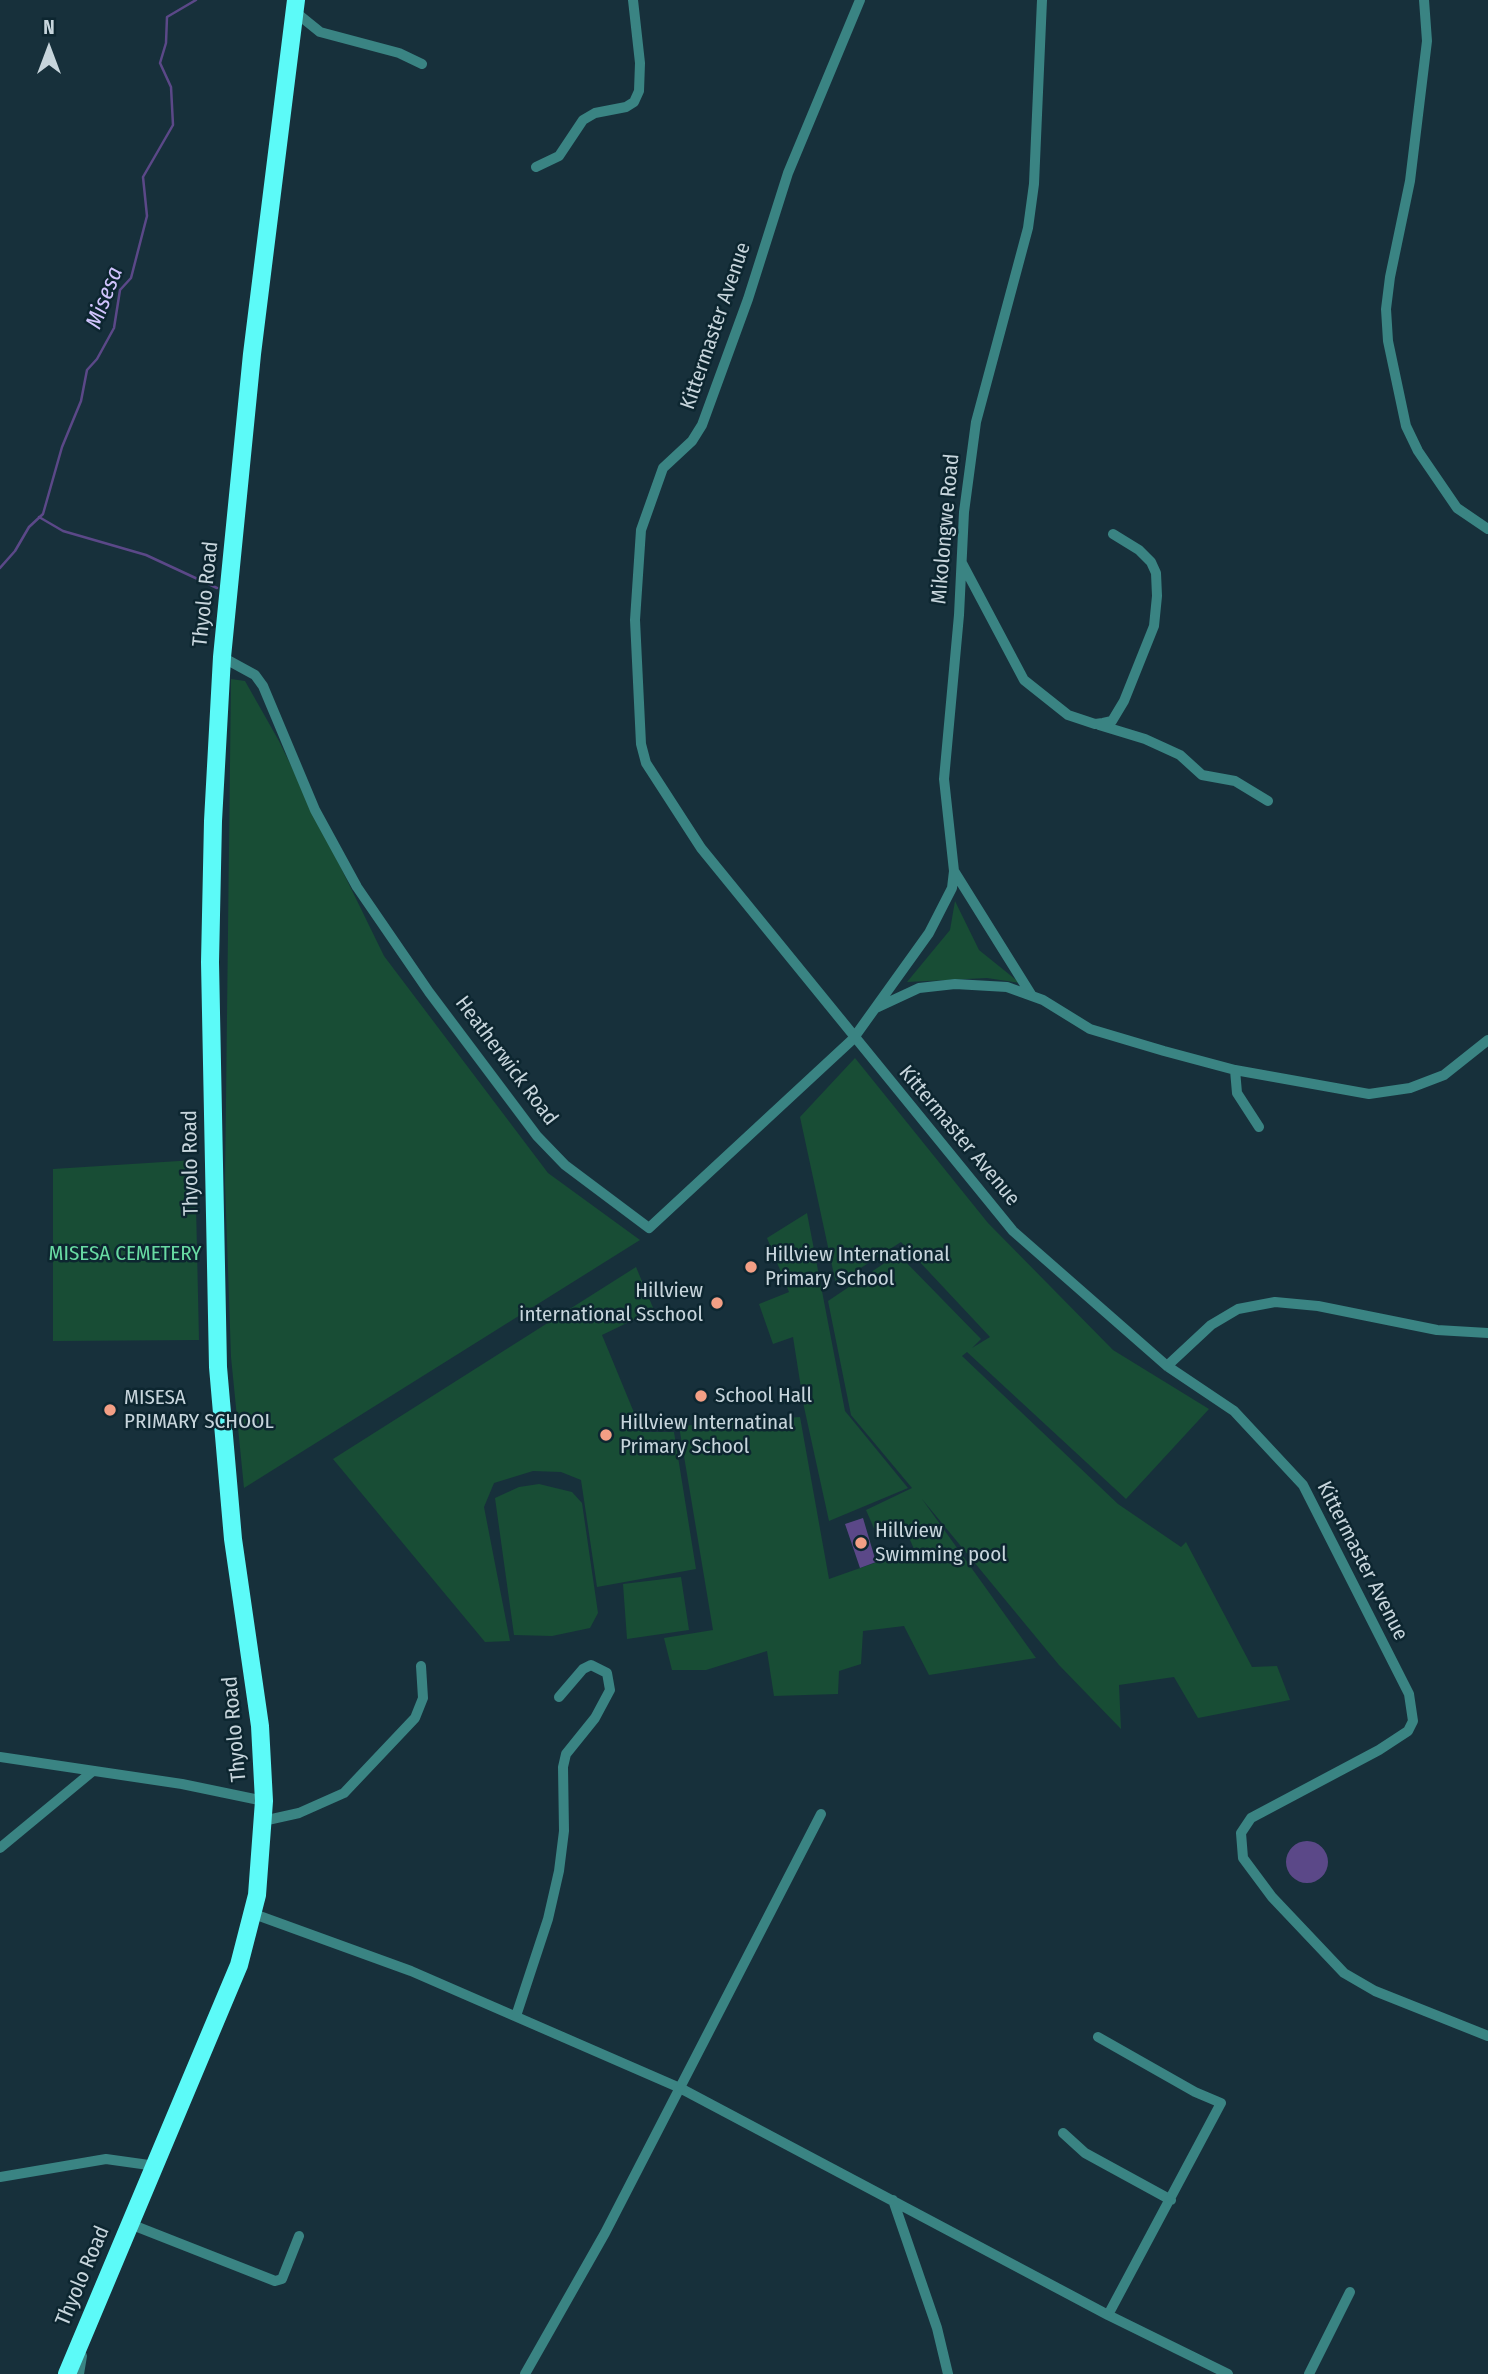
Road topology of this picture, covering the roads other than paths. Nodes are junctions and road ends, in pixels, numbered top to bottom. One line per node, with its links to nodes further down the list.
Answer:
1 (633, 0): 7 (street)
2 (860, 0): 17 (street, Kittermaster Avenue)
3 (1042, 0): 10 (street, Mikolongwe Road)
4 (1424, 0): 8 (street)
5 (295, 5): 6 (street); 11 (highway, Thyolo Road)
6 (422, 64)
7 (536, 167)
8 (1488, 529)
9 (1113, 534): 12 (street)
10 (961, 561): 12 (street); 14 (street, Mikolongwe Road)
11 (222, 657): 17 (street, Heatherwick Road); 27 (highway, Thyolo Road)
12 (1095, 724): 13 (street)
13 (1268, 801)
14 (954, 871): 15 (street); 16 (street, Mikolongwe Road)
15 (1032, 996): 16 (street); 19 (street)
16 (872, 1010): 17 (street, Mikolongwe Road)
17 (853, 1038): 22 (street, Kittermaster Avenue)
18 (1488, 1040): 19 (street)
19 (1235, 1070): 20 (street)
20 (1259, 1127)
21 (1488, 1333): 22 (street)
22 (1167, 1366): 34 (street, Kittermaster Avenue)
23 (421, 1666): 29 (street)
24 (559, 1697): 32 (street)
25 (0, 1757): 26 (street)
26 (93, 1770): 27 (street); 30 (street)
27 (264, 1801): 29 (highway, Thyolo Road)
28 (821, 1814): 35 (street)
29 (262, 1821): 31 (highway, Thyolo Road)
30 (0, 1847)
31 (254, 1914): 32 (street); 37 (highway, Thyolo Road)
32 (516, 2016): 35 (street)
33 (1098, 2036): 40 (street)
34 (1488, 2036)
35 (680, 2088): 39 (street); 48 (street)
36 (1063, 2133): 40 (street)
37 (156, 2166): 38 (street); 41 (highway, Thyolo Road)
38 (0, 2177)
39 (893, 2200): 44 (street); 49 (street)
40 (1171, 2200): 44 (street)
41 (130, 2224): 42 (street); 45 (highway, Thyolo Road)
42 (299, 2236)
43 (1350, 2292): 51 (street)
44 (1108, 2315): 50 (street)
45 (76, 2352): 46 (highway, Thyolo Road); 47 (street)
46 (67, 2374)
47 (79, 2374)
48 (525, 2374)
49 (947, 2374)
50 (1228, 2374)
51 (1309, 2374)

